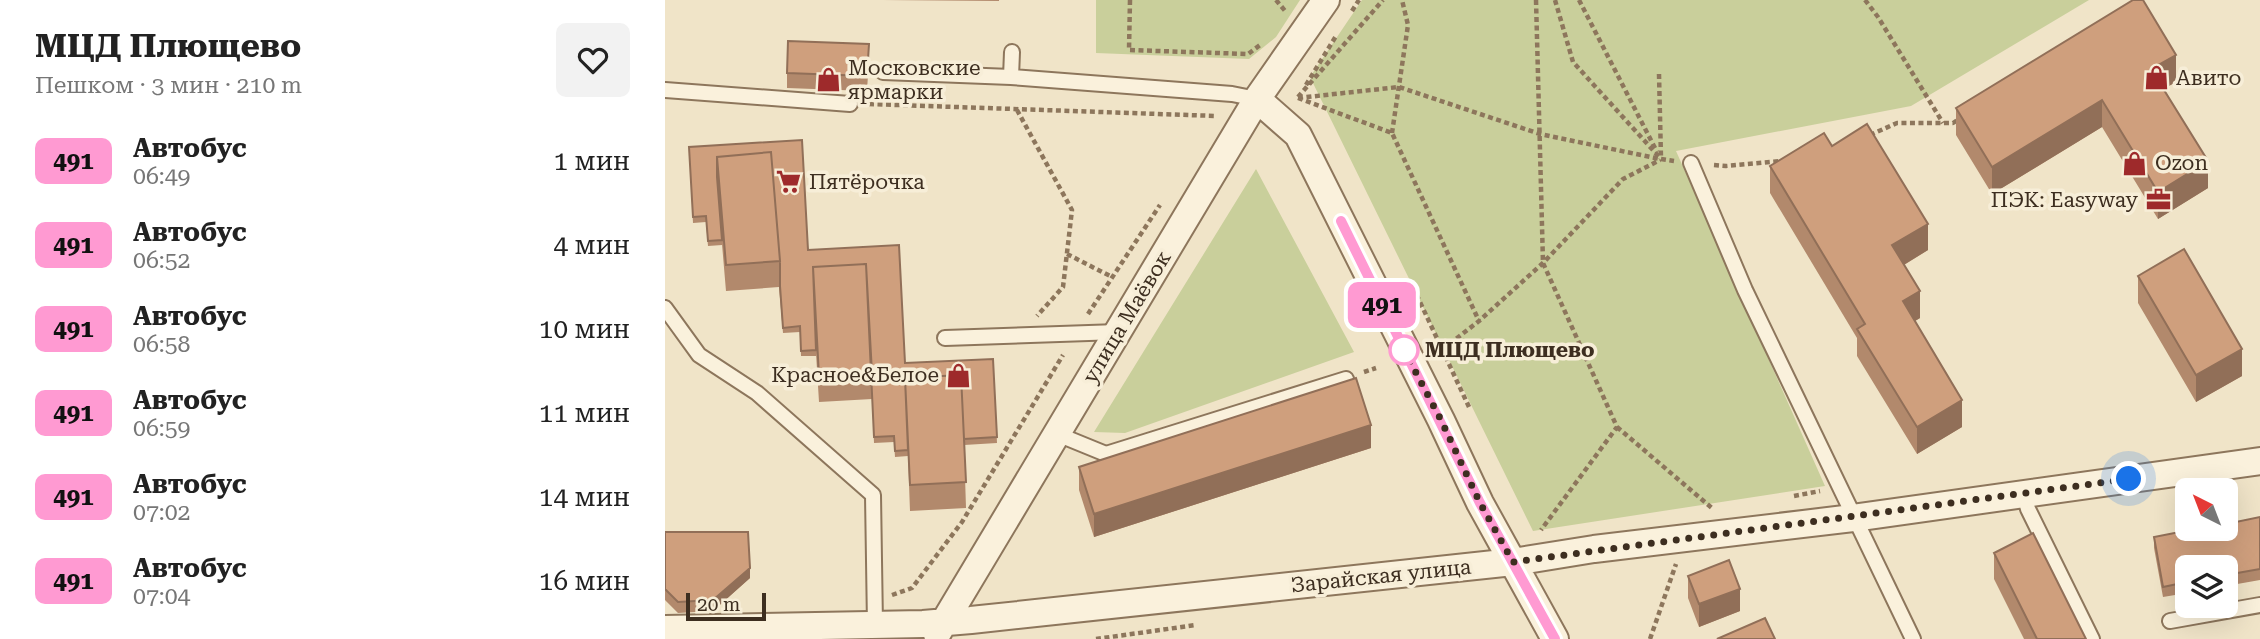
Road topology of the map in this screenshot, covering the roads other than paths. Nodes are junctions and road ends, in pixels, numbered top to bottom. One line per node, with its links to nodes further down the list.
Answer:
1 (1326, 0): 6 (street, улица Маёвок)
2 (1012, 52): 4 (lane)
3 (883, 72): 4 (lane)
4 (1011, 77): 6 (lane)
5 (665, 90): 7 (lane)
6 (1257, 99): 10 (street, улица Маёвок); 17 (street)
7 (850, 104)
8 (1691, 163): 16 (lane)
9 (665, 308): 19 (lane)
10 (1118, 332): 11 (lane); 13 (street, улица Маёвок)
11 (945, 338)
12 (1346, 379): 13 (lane)
13 (1057, 434): 22 (street, улица Маёвок)
14 (2260, 461): 15 (street, Зарайская улица)
15 (2024, 494): 16 (street, Зарайская улица); 25 (lane)
16 (1853, 518): 17 (street, Зарайская улица); 24 (lane)
17 (1513, 562): 22 (street, Зарайская улица); 23 (street)
18 (2260, 605): 20 (lane)
19 (876, 612): 21 (street, Зарайская улица); 22 (street, Зарайская улица)
20 (2170, 621)
21 (665, 629)
22 (939, 631)
23 (1555, 639)
24 (1913, 639)
25 (2092, 639)

